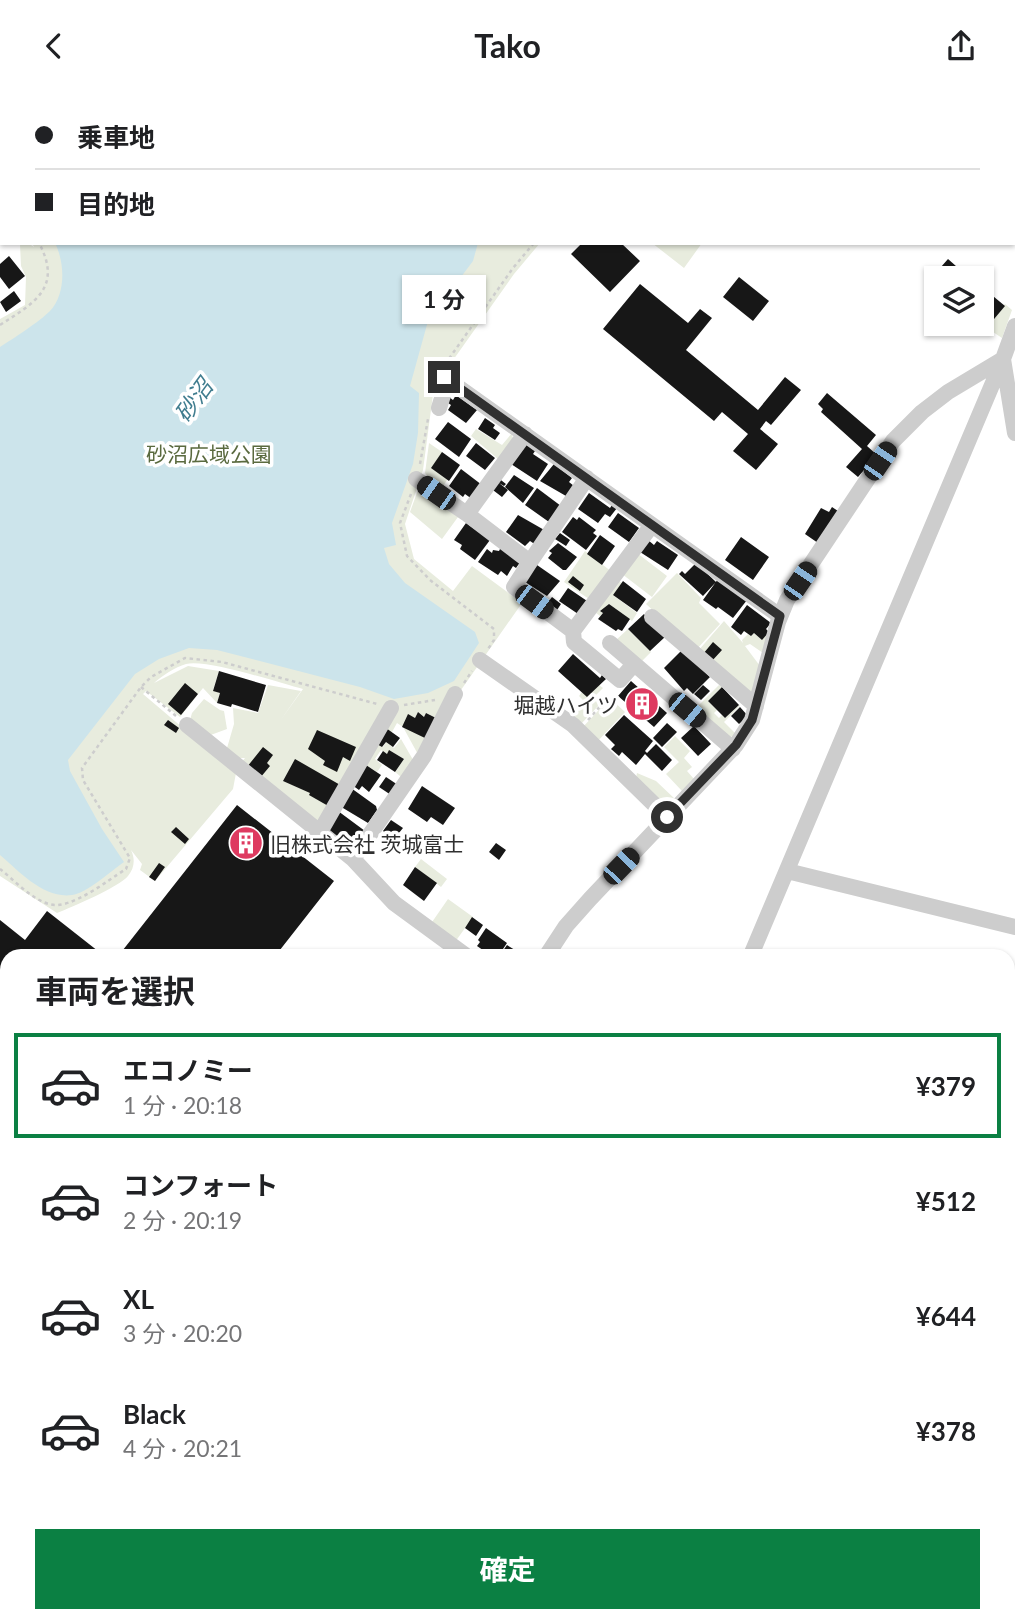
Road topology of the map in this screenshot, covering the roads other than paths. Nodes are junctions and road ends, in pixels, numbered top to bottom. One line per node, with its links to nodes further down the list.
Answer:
1 (1014, 332): 2 (street)
2 (1003, 359): 4 (street); 11 (street); 25 (street)
3 (434, 408): 5 (street)
4 (1015, 433)
5 (524, 434): 6 (street); 8 (street)
6 (587, 478): 9 (street); 10 (street)
7 (416, 479): 8 (street)
8 (467, 515): 10 (street)
9 (652, 525): 11 (street); 13 (street)
10 (530, 562): 13 (street)
11 (780, 616): 18 (street)
12 (652, 617): 18 (street)
13 (573, 631): 16 (street)
14 (610, 643): 16 (street)
15 (480, 660): 22 (street)
16 (634, 664): 21 (street)
17 (455, 694): 24 (street)
18 (756, 706): 21 (street)
19 (391, 708): 23 (street)
20 (187, 725): 23 (street)
21 (733, 749): 22 (street)
22 (667, 817): 28 (street)
23 (320, 832): 24 (street)
24 (353, 859): 27 (street)
25 (787, 871): 26 (street); 29 (street)
26 (1015, 927)
27 (458, 949)
28 (551, 949)
29 (754, 949)

